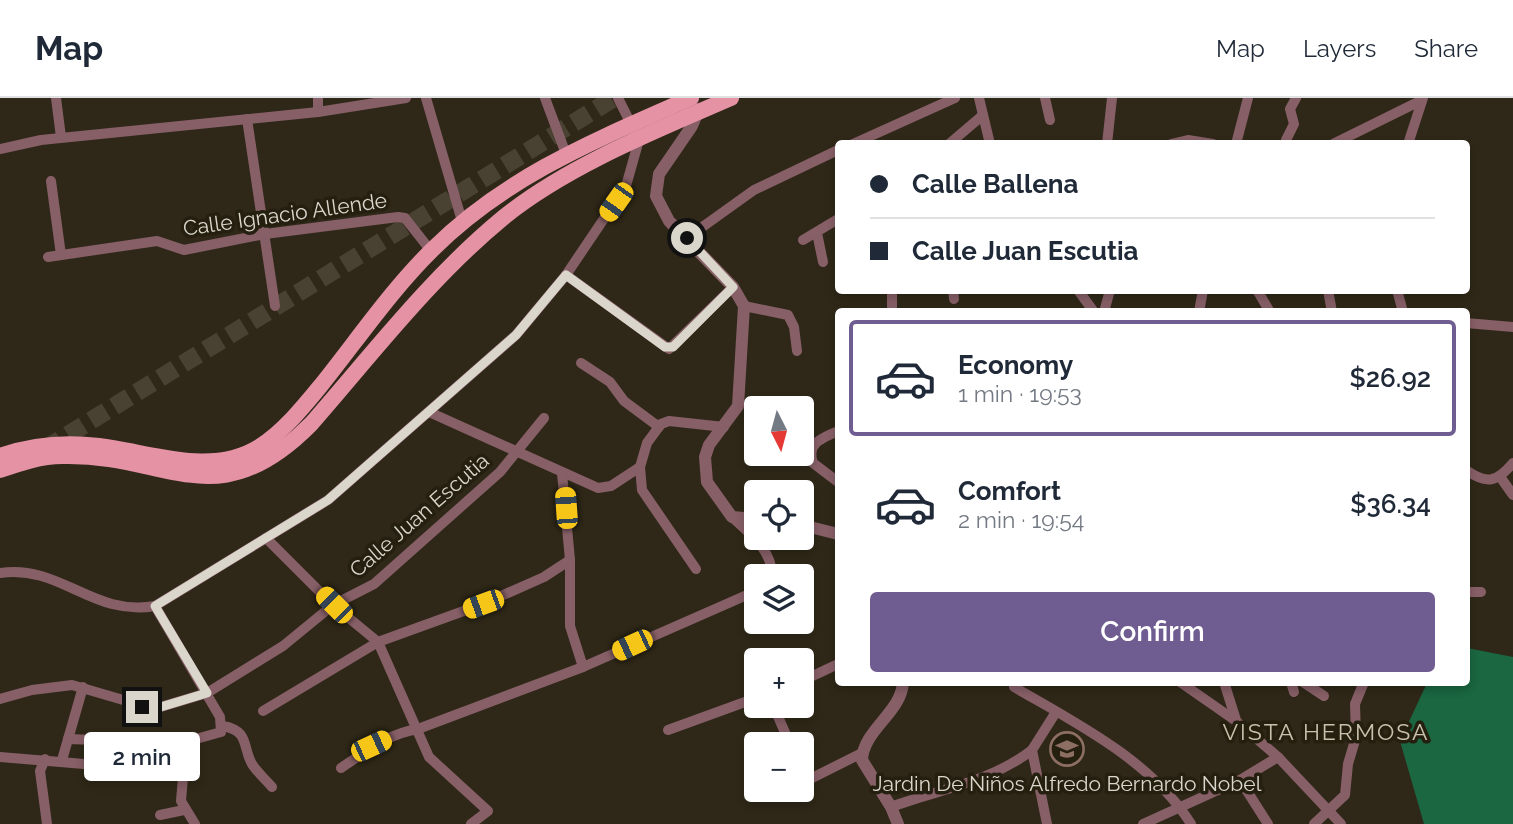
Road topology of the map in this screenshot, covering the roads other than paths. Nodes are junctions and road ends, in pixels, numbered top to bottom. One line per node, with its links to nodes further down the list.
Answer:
1 (56, 98): 22 (street)
2 (318, 98): 17 (street)
3 (406, 98): 15 (street)
4 (426, 98): 37 (street)
5 (545, 98): 34 (street)
6 (618, 98): 21 (street)
7 (731, 98): 16 (main road)
8 (954, 98): 24 (street)
9 (979, 98): 18 (street)
10 (1045, 98): 20 (street)
11 (1112, 98): 27 (street)
12 (1248, 98): 28 (street)
13 (1296, 98): 29 (street)
14 (1423, 99): 30 (street); 31 (street)
15 (364, 101): 17 (street)
16 (695, 102): 21 (main road); 23 (main road); 42 (street)
17 (318, 112): 19 (street)
18 (983, 115): 25 (street); 26 (street)
19 (247, 119): 22 (street); 41 (street)
20 (1050, 120)
21 (632, 124): 23 (street); 34 (main road)
22 (61, 137): 32 (street)
23 (639, 140): 39 (main road); 48 (street)
24 (862, 140)
25 (954, 140)
26 (989, 140)
27 (1107, 140)
28 (1237, 140)
29 (1286, 140)
30 (1341, 140)
31 (1409, 140)
32 (0, 149)
33 (835, 151): 42 (street)
34 (566, 154): 36 (main road)
35 (51, 181): 45 (street)
36 (477, 208): 37 (main road); 39 (main road)
37 (462, 221): 44 (main road)
38 (835, 221): 40 (street)
39 (494, 226): 67 (main road)
40 (817, 233): 43 (street); 47 (street)
41 (265, 234): 44 (street, Calle Ignacio Allende); 45 (street, Calle Ignacio Allende); 51 (street)
42 (687, 238): 49 (street)
43 (803, 240)
44 (431, 251): 64 (main road)
45 (61, 255): 46 (street, Calle Ignacio Allende)
46 (48, 257)
47 (823, 262)
48 (566, 275): 49 (street); 58 (street)
49 (733, 287): 52 (street)
50 (1080, 294): 53 (street)
51 (275, 306)
52 (744, 306): 56 (street); 61 (street)
53 (1091, 308)
54 (1470, 323): 55 (street)
55 (1513, 327)
56 (797, 351)
57 (580, 363): 60 (street)
58 (429, 412): 63 (street); 77 (street)
59 (544, 418): 63 (street, Calle Juan Escutia)
60 (659, 427): 61 (street); 66 (street)
61 (724, 427): 73 (street)
62 (835, 432): 71 (street)
63 (514, 452): 68 (street); 85 (street, Calle Juan Escutia)
64 (0, 456)
65 (1513, 463): 70 (street)
66 (640, 467): 68 (street); 80 (street)
67 (0, 470)
68 (562, 472): 78 (street)
69 (1470, 473): 70 (street)
70 (1501, 478): 72 (street)
71 (835, 480)
72 (1513, 495)
73 (732, 517): 74 (street); 79 (street)
74 (744, 518)
75 (814, 528): 76 (street)
76 (835, 533)
77 (266, 538): 85 (street); 86 (street)
78 (570, 560): 87 (street); 89 (street)
79 (770, 564)
80 (696, 569)
81 (0, 573): 86 (street)
82 (1470, 592): 83 (street)
83 (1481, 592)
84 (744, 596): 89 (street)
85 (334, 605): 87 (street); 98 (street, Calle Juan Escutia)
86 (155, 606): 98 (street)
87 (378, 642): 102 (street); 106 (street)
88 (835, 665): 90 (street)
89 (583, 667): 106 (street)
90 (814, 675)
91 (902, 686): 112 (street)
92 (1186, 686): 104 (street)
93 (1225, 686): 104 (street)
94 (1309, 686): 99 (street)
95 (1362, 686): 124 (street)
96 (83, 687): 98 (street, Calle Juan Escutia); 100 (street, Calle Juan Escutia); 108 (street)
97 (1014, 687): 103 (street)
98 (207, 693): 105 (street)
99 (1324, 696)
100 (0, 699)
101 (744, 702): 107 (street)
102 (263, 711)
103 (1056, 712): 111 (street); 121 (street)
104 (1236, 721): 114 (street)
105 (222, 729): 110 (street); 120 (street)
106 (418, 729): 117 (street); 126 (street)
107 (668, 730)
108 (68, 739): 109 (street); 116 (street)
109 (96, 740)
110 (186, 741): 116 (street); 123 (street)
111 (1032, 750): 122 (street); 130 (street)
112 (862, 752): 118 (street); 122 (street)
113 (0, 757): 115 (street)
114 (1278, 757): 119 (street); 124 (street)
115 (45, 760): 116 (street); 127 (street)
116 (62, 760)
117 (341, 768)
118 (814, 777)
119 (1240, 780): 121 (street); 133 (street)
120 (272, 787)
121 (1180, 806): 131 (street); 132 (street)
122 (891, 807): 129 (street)
123 (184, 810): 125 (street); 128 (street)
124 (1329, 813): 134 (street); 135 (street)
125 (160, 815)
126 (475, 823)
127 (47, 824)
128 (195, 824)
129 (898, 824)
130 (1047, 824)
131 (1143, 824)
132 (1191, 824)
133 (1268, 824)
134 (1314, 824)
135 (1341, 824)

